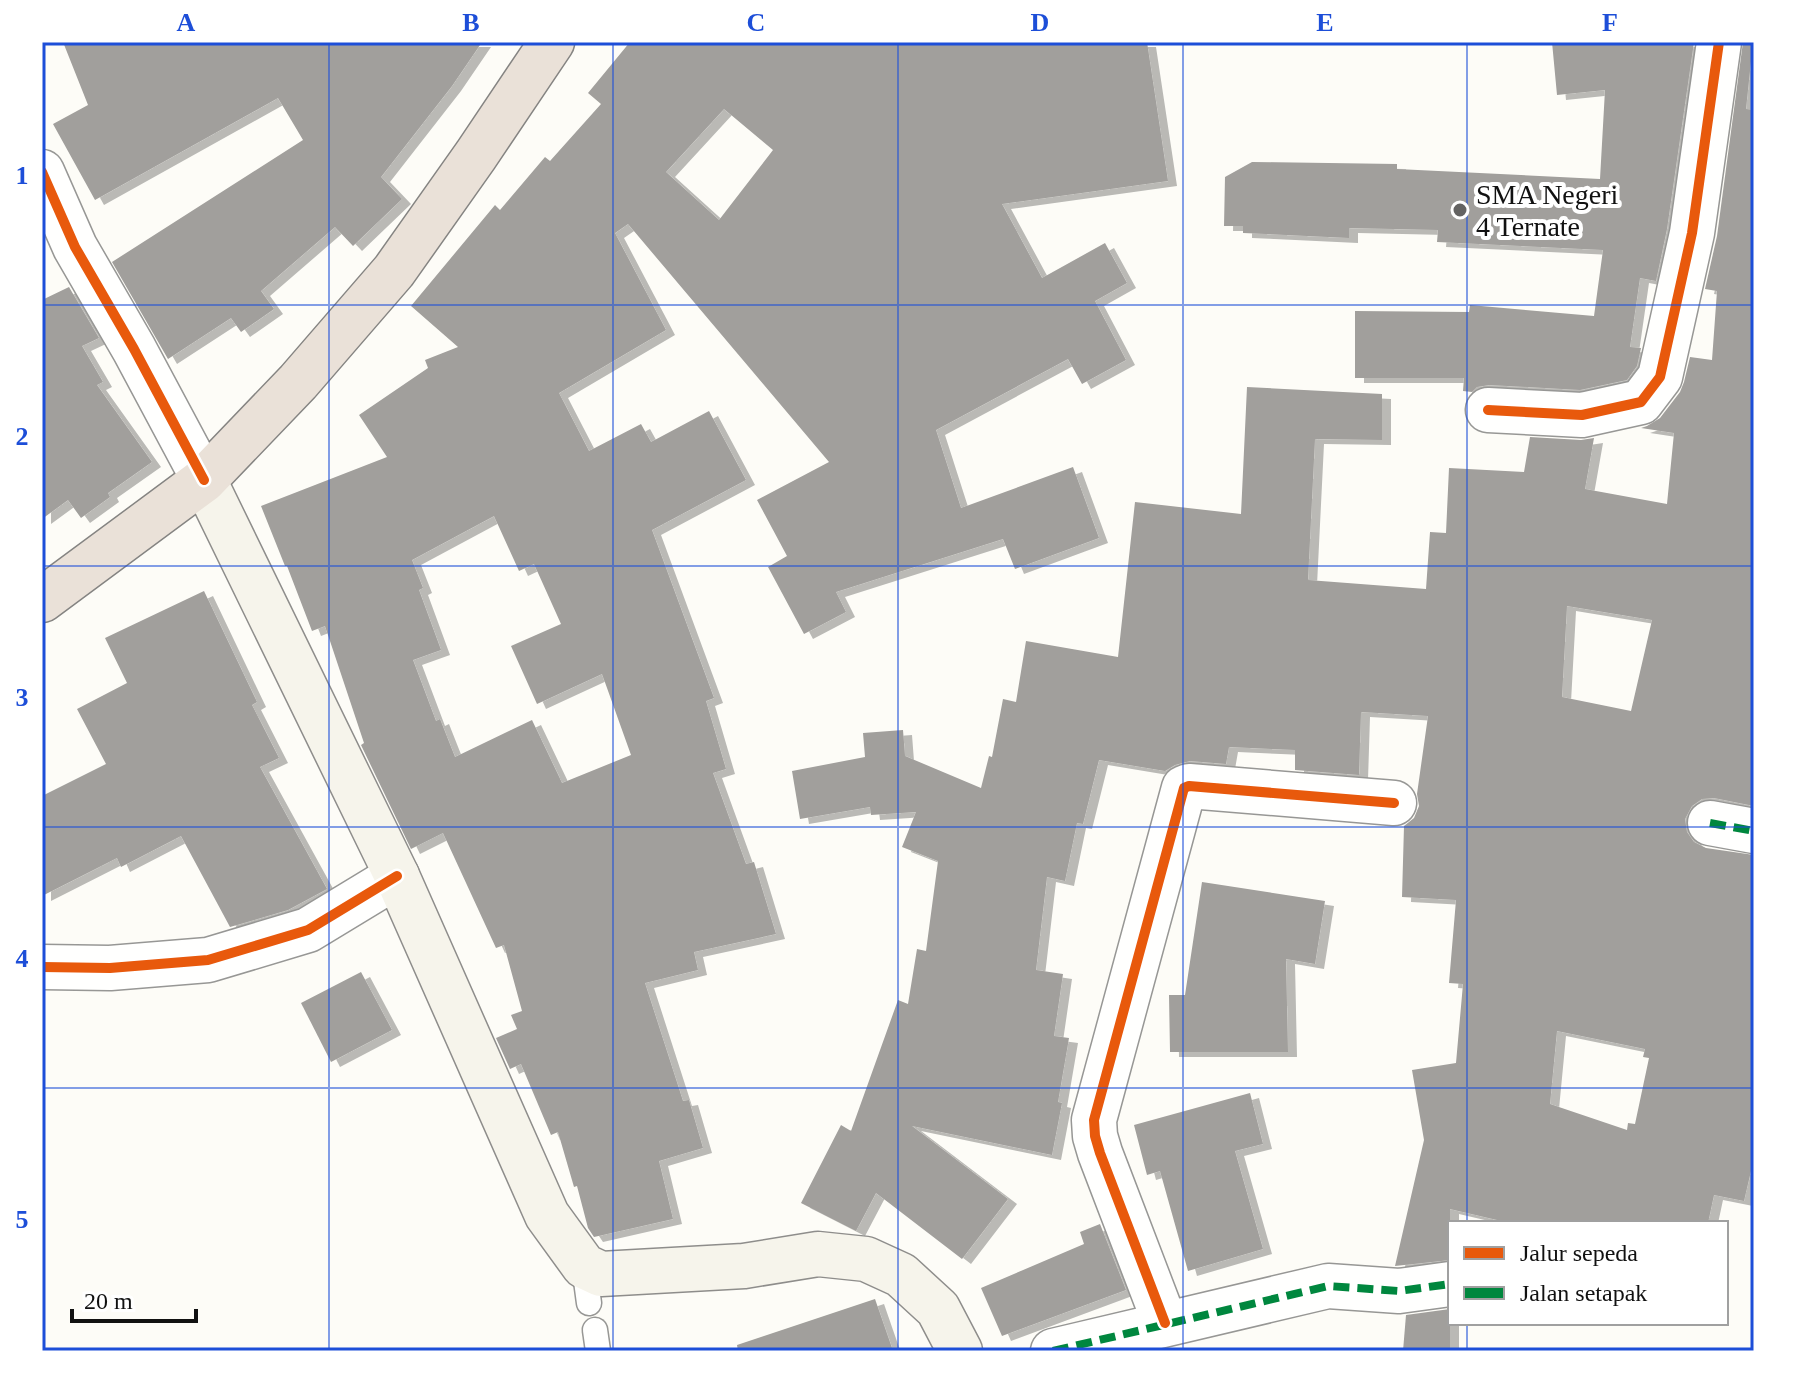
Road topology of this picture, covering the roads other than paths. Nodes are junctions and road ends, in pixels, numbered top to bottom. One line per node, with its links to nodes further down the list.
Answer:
1 (552, 42): 5 (highway)
2 (1719, 42): 4 (street)
3 (42, 172): 5 (street)
4 (1488, 410)
5 (204, 480): 6 (highway); 10 (main road)
6 (42, 600)
7 (1394, 803): 13 (street)
8 (1710, 823): 9 (street)
9 (1754, 831)
10 (397, 876): 11 (street); 14 (main road)
11 (42, 967)
12 (1448, 1284): 13 (street)
13 (1165, 1323): 15 (street)
14 (960, 1351)
15 (1053, 1351)

